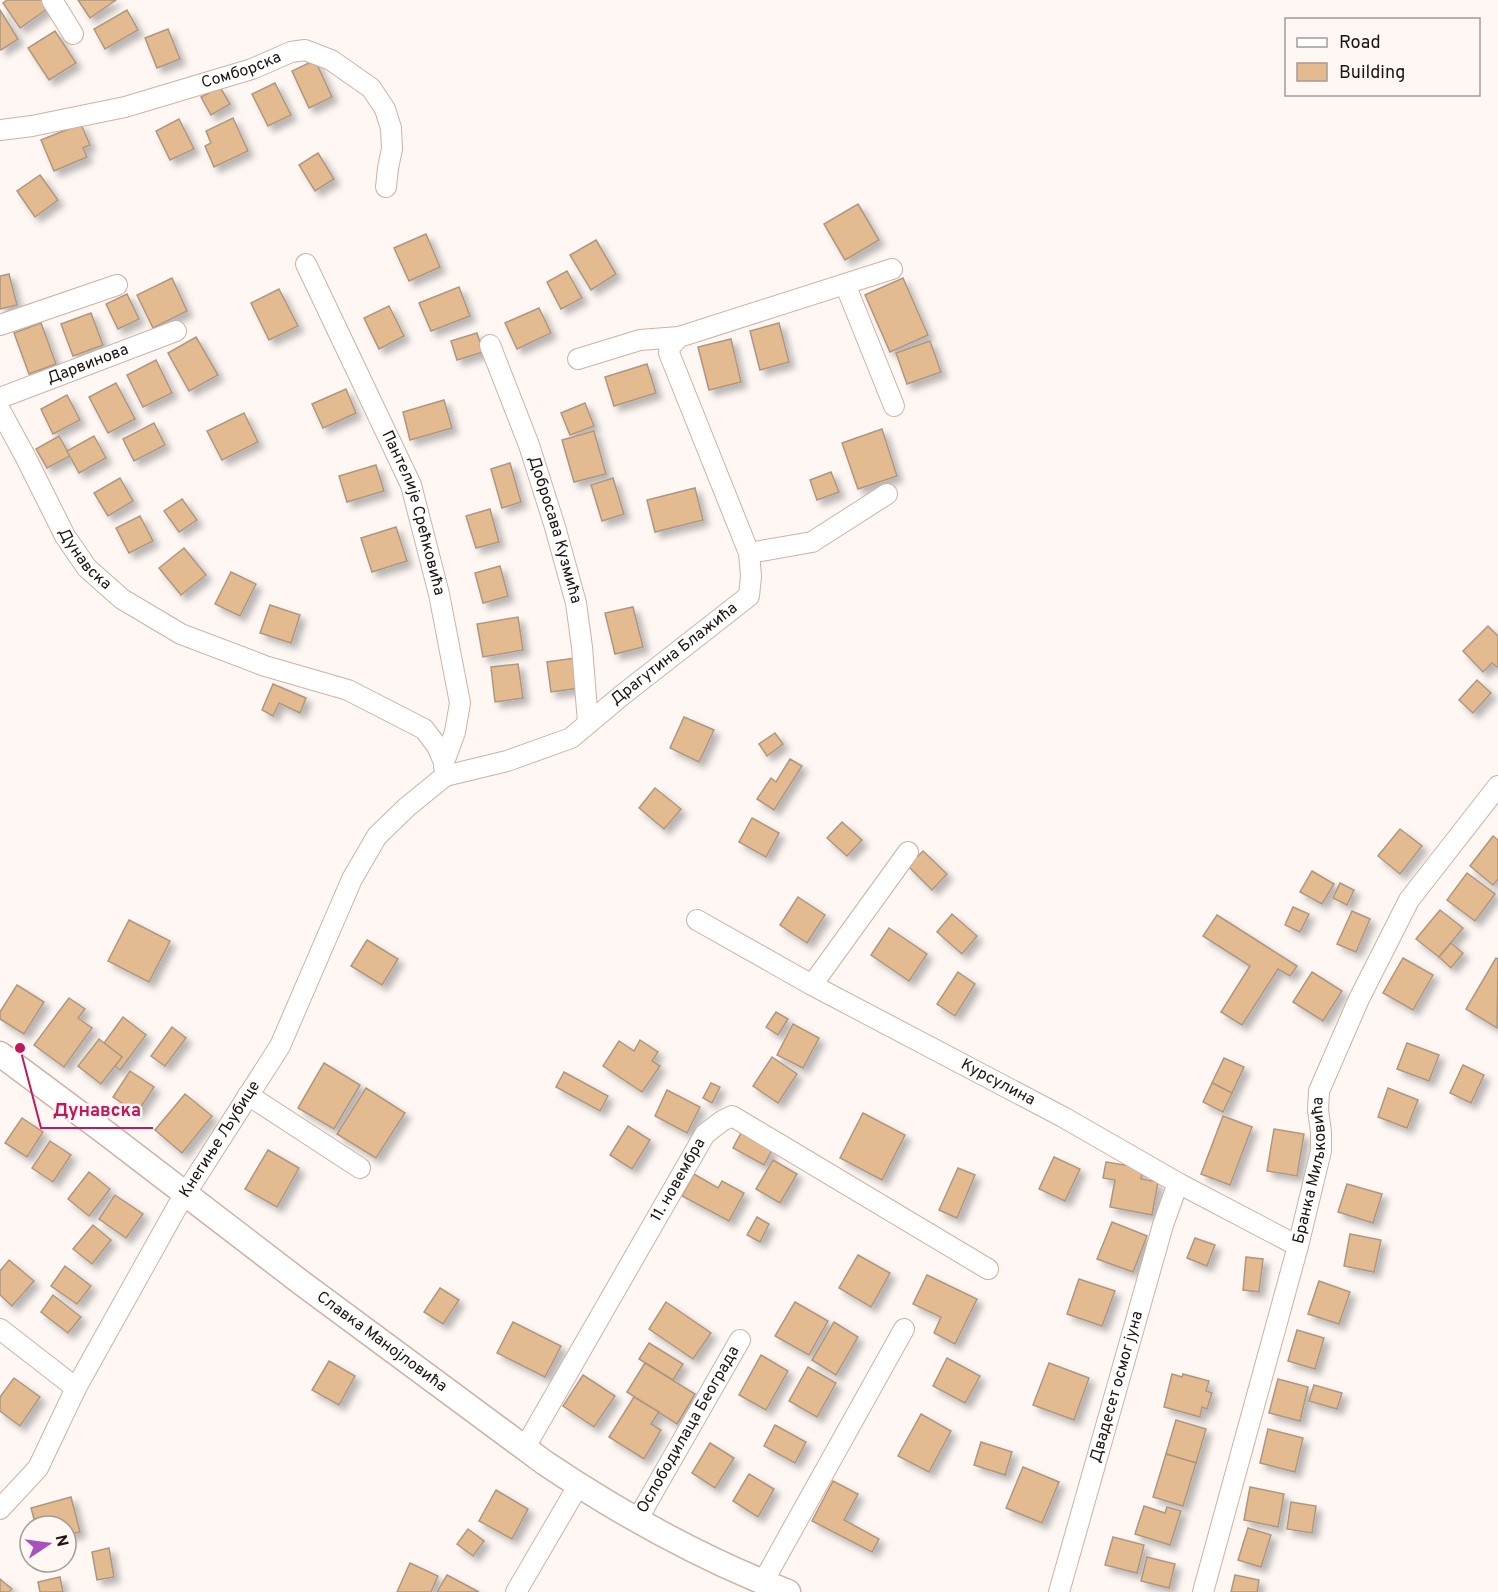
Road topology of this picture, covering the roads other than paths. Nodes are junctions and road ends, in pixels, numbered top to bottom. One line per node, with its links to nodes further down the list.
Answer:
1 (52, 0): 2 (street)
2 (73, 34)
3 (0, 130): 4 (street, Сомборска)
4 (386, 187)
5 (306, 264): 20 (street, Пантелије Срећковића)
6 (892, 270): 7 (street)
7 (845, 284): 11 (street); 15 (street)
8 (117, 285): 9 (street)
9 (0, 325)
10 (176, 331): 14 (street, Дарвинова)
11 (679, 337): 13 (street); 18 (street, Драгутина Блажића)
12 (490, 345): 19 (street, Добросава Кузмића)
13 (578, 359)
14 (0, 398)
15 (894, 406)
16 (0, 410): 20 (street, Дунавска)
17 (886, 494): 18 (street)
18 (749, 553): 19 (street, Драгутина Блажића)
19 (588, 723): 20 (street, Драгутина Блажића)
20 (445, 769): 26 (street, Кнегиње Љубице)
21 (1498, 786): 30 (street, Бранка Миљковића)
22 (908, 852): 24 (street)
23 (697, 920): 24 (street, Курсулина)
24 (812, 985): 28 (street, Курсулина)
25 (0, 1054): 29 (main road, Славка Манојловића)
26 (248, 1095): 27 (street); 29 (street, Кнегиње Љубице)
27 (360, 1168)
28 (1178, 1183): 30 (street, Курсулина); 43 (street, Двадесет осмог јуна)
29 (185, 1194): 35 (street, Кнегиње Љубице); 36 (main road, Славка Манојловића)
30 (1299, 1246): 44 (street, Бранка Миљковића)
31 (988, 1269): 36 (street, 11. новембра)
32 (904, 1329): 40 (street)
33 (3, 1336): 35 (street)
34 (740, 1340): 39 (street, Ослободилаца Београда)
35 (76, 1388): 38 (street, Кнегиње Љубице)
36 (524, 1449): 37 (main road, Славка Манојловића)
37 (578, 1485): 39 (main road, Славка Манојловића); 41 (street)
38 (0, 1509)
39 (637, 1520): 40 (main road, Славка Манојловића)
40 (763, 1582): 42 (main road, Славка Манојловића)
41 (516, 1592)
42 (788, 1592)
43 (1059, 1592)
44 (1203, 1592)

